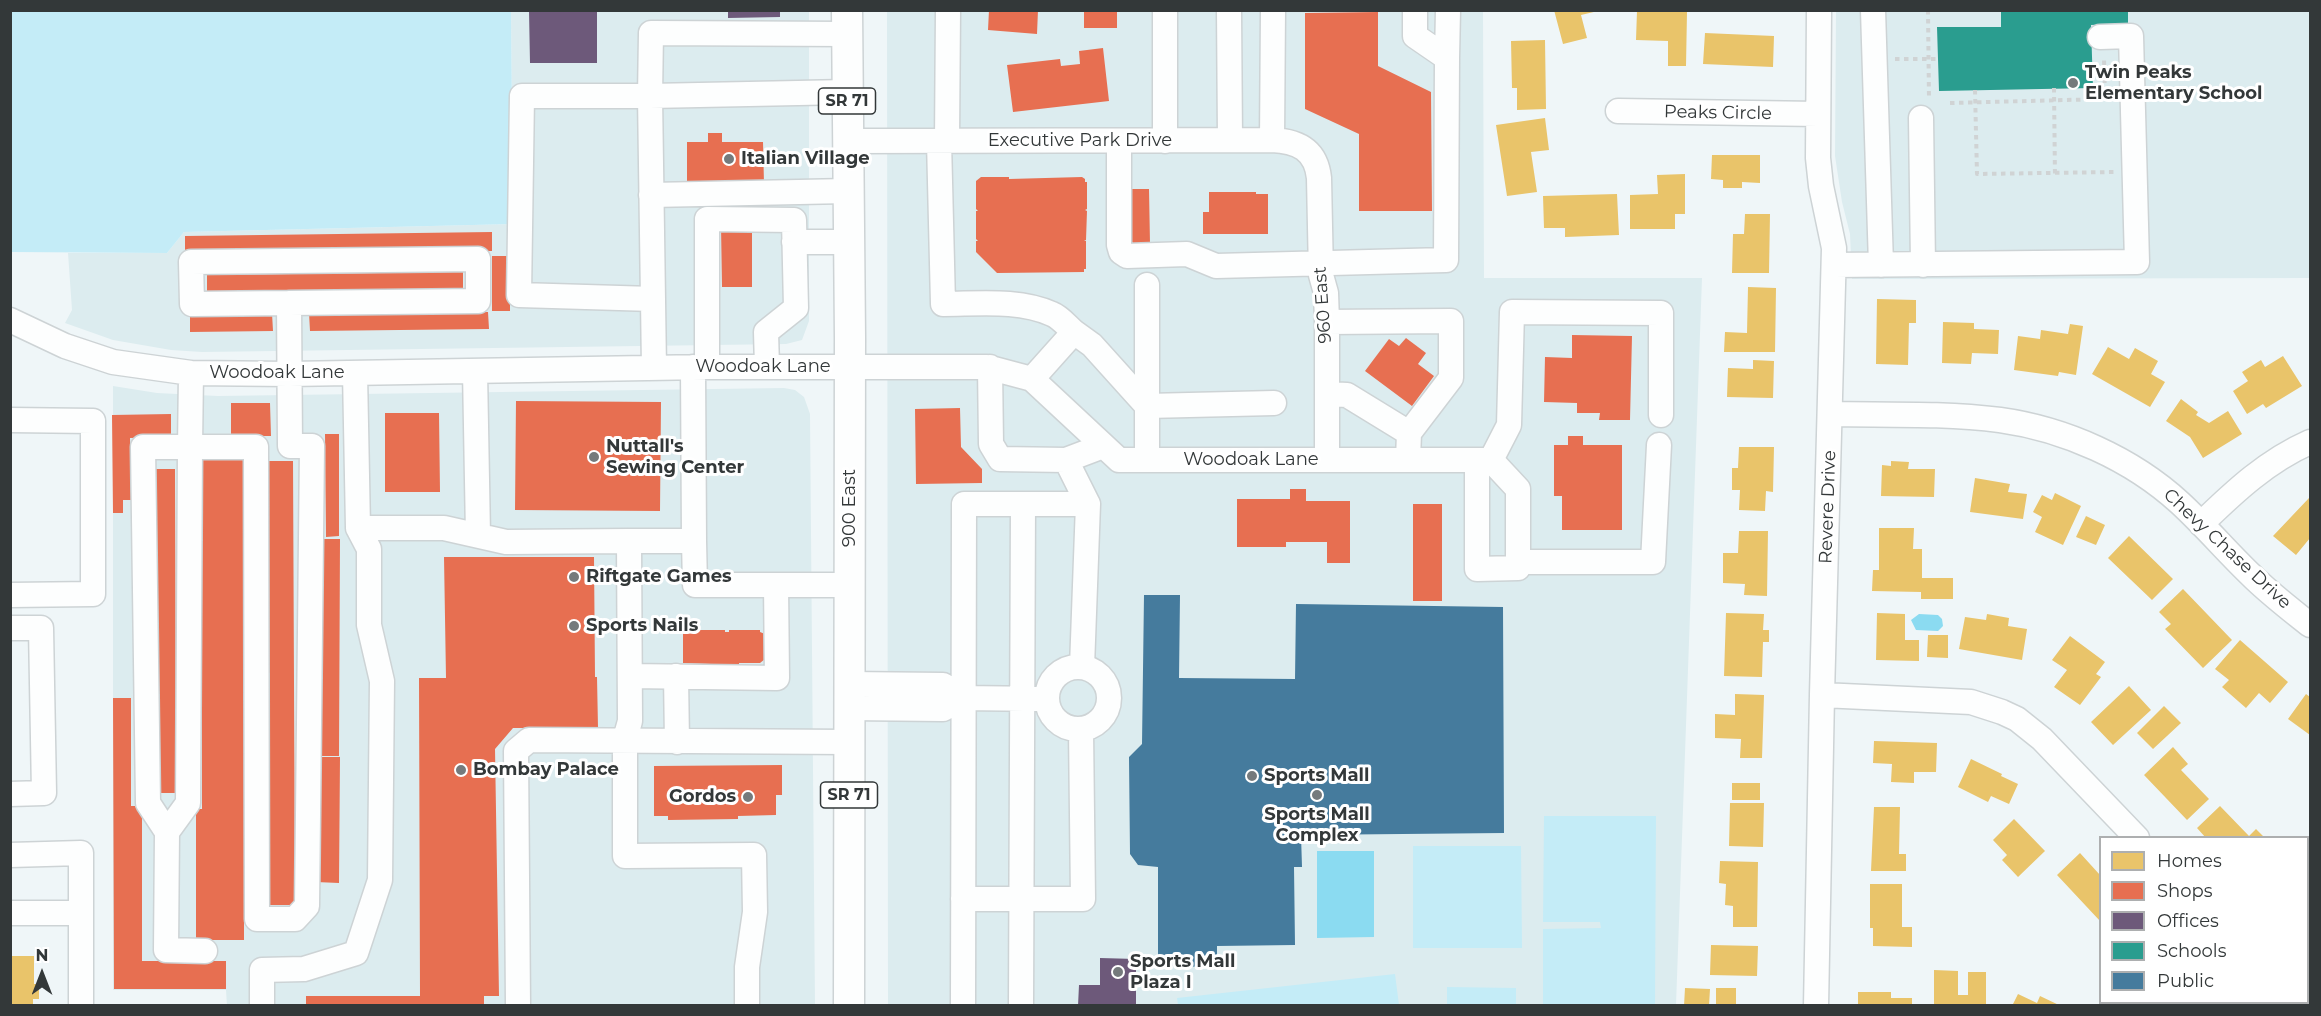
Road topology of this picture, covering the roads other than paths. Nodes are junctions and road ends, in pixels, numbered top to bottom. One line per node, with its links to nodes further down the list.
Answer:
1 (948, 10): 20 (street)
2 (1165, 10): 22 (street)
3 (1229, 10): 17 (street)
4 (1273, 10): 18 (street)
5 (1415, 10): 11 (street)
6 (1448, 10): 11 (street)
7 (1819, 10): 16 (street, Revere Drive)
8 (1873, 10): 30 (street)
9 (847, 22): 12 (main road, 900 East / SR 71); 13 (street)
10 (2106, 47): 31 (street)
11 (1447, 58): 28 (street)
12 (847, 92): 13 (street); 19 (main road, 900 East / SR 71)
13 (650, 96): 25 (street); 33 (street)
14 (1618, 111): 16 (street, Peaks Circle)
15 (1925, 111): 31 (street)
16 (1818, 114): 29 (street, Revere Drive)
17 (1230, 140): 18 (street, Executive Park Drive); 22 (street, Executive Park Drive)
18 (1272, 140): 23 (street, Executive Park Drive)
19 (848, 141): 20 (street, Executive Park Drive); 24 (main road, 900 East / SR 71)
20 (943, 141): 21 (street, Executive Park Drive); 37 (street)
21 (1119, 141): 22 (street, Executive Park Drive); 28 (street)
22 (1165, 141)
23 (1308, 153): 28 (street, 960 East)
24 (848, 191): 25 (street); 27 (main road, 900 East / SR 71)
25 (651, 195): 33 (street)
26 (794, 242): 27 (street); 39 (street); 40 (street)
27 (849, 242): 38 (main road, 900 East / SR 71)
28 (1320, 262): 36 (street, 960 East)
29 (1834, 266): 30 (street); 51 (street, Revere Drive)
30 (1881, 266): 31 (street)
31 (1923, 266)
32 (1147, 285): 50 (street)
33 (653, 299): 42 (street)
34 (289, 303): 34 (street); 46 (street)
35 (10, 320): 44 (street, Woodoak Lane)
36 (1327, 322): 48 (street, 960 East); 54 (street)
37 (1074, 332): 47 (street); 50 (street)
38 (850, 366): 40 (street, Woodoak Lane); 41 (street, Woodoak Lane); 75 (main road, 900 East / SR 71)
39 (700, 367): 40 (street, Woodoak Lane); 42 (street, Woodoak Lane); 72 (street)
40 (766, 367)
41 (990, 367): 47 (street, Woodoak Lane); 61 (street)
42 (654, 368): 43 (street, Woodoak Lane)
43 (475, 371): 45 (street, Woodoak Lane); 70 (street)
44 (191, 373): 46 (street, Woodoak Lane); 59 (street)
45 (355, 373): 46 (street, Woodoak Lane); 69 (street)
46 (289, 374): 57 (street)
47 (1032, 379): 58 (street, Woodoak Lane)
48 (1327, 394): 54 (street); 63 (street, 960 East)
49 (1274, 403): 50 (street)
50 (1147, 406): 62 (street)
51 (1831, 414): 68 (street, Chevy Chase Drive); 82 (street, Revere Drive)
52 (1661, 415): 65 (street)
53 (10, 420): 76 (street)
54 (1409, 433): 64 (street)
55 (2310, 441): 68 (street)
56 (1659, 445): 73 (street)
57 (290, 446): 60 (street); 60 (street)
58 (1103, 446): 61 (street); 62 (street, Woodoak Lane)
59 (190, 447): 60 (street); 92 (street); 92 (street)
60 (256, 447)
61 (1066, 460): 67 (street)
62 (1147, 460): 63 (street, Woodoak Lane)
63 (1328, 460): 64 (street, Woodoak Lane)
64 (1408, 460): 65 (street, Woodoak Lane)
65 (1484, 460): 73 (street); 73 (street)
66 (1023, 504): 67 (street); 84 (street); 85 (street)
67 (1088, 504): 79 (street)
68 (2201, 524): 77 (street, Chevy Chase Drive)
69 (358, 528): 70 (street); 101 (street)
70 (478, 535): 71 (street)
71 (629, 541): 72 (street); 80 (street)
72 (694, 541): 74 (street)
73 (1518, 562)
74 (776, 585): 75 (street); 81 (street)
75 (849, 585): 83 (main road, 900 East / SR 71)
76 (10, 595)
77 (2310, 624)
78 (10, 628): 91 (street)
79 (1082, 667): 86 (street); 87 (street)
80 (630, 676): 81 (street); 88 (street)
81 (676, 676): 89 (street)
82 (1822, 695): 93 (street); 107 (street, Revere Drive)
83 (849, 696): 84 (street); 90 (main road, 900 East / SR 71)
84 (962, 698): 85 (street); 95 (street)
85 (1021, 699): 86 (street); 96 (street)
86 (1046, 699): 87 (street)
87 (1081, 730): 96 (street)
88 (625, 739): 89 (street); 102 (street); 103 (street)
89 (677, 742): 90 (street)
90 (849, 742): 104 (main road, 900 East / SR 71)
91 (10, 794)
92 (167, 832): 99 (street)
93 (2136, 836)
94 (16, 853): 98 (street)
95 (963, 899): 96 (street); 105 (street)
96 (1021, 899): 106 (street)
97 (10, 913): 98 (street)
98 (81, 913): 100 (street)
99 (205, 951)
100 (81, 1005)
101 (262, 1005)
102 (518, 1005)
103 (747, 1005)
104 (849, 1005)
105 (963, 1005)
106 (1021, 1005)
107 (1816, 1005)

